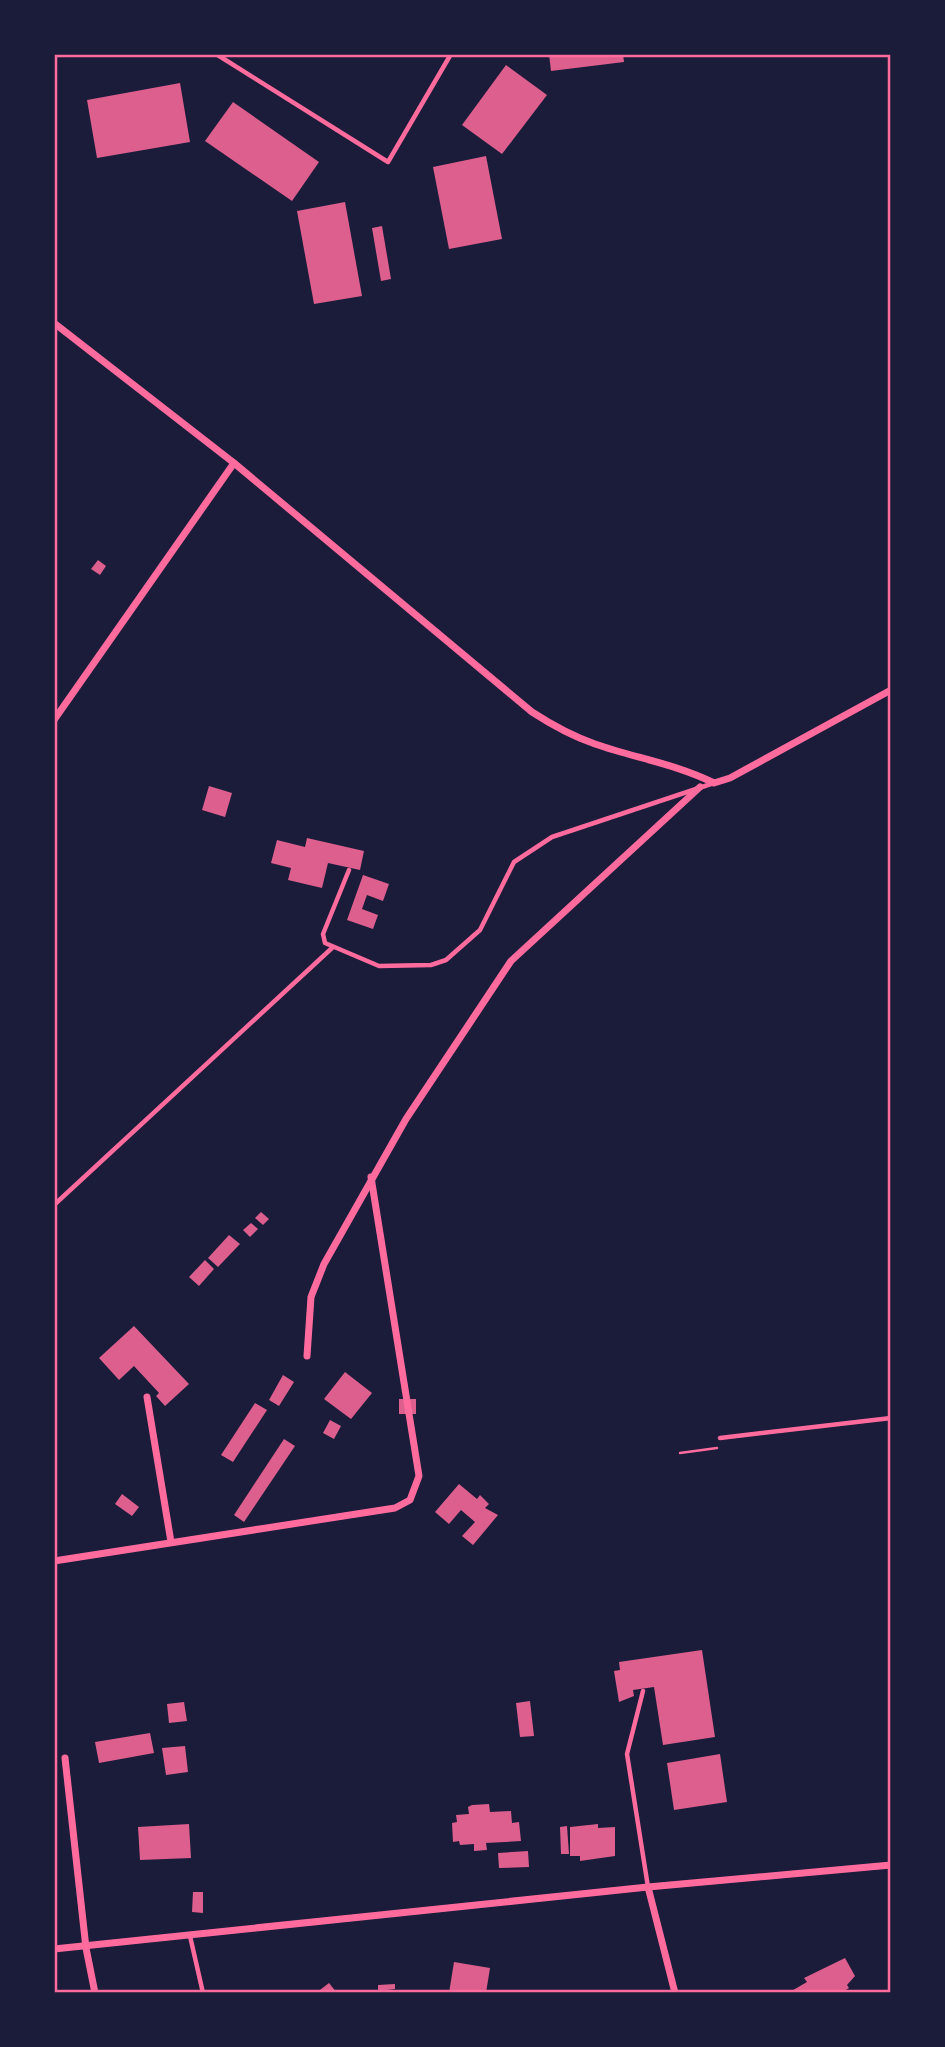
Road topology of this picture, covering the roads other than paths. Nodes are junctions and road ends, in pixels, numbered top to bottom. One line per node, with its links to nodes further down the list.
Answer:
1 (216, 54): 2 (lane)
2 (451, 54)
3 (54, 323): 4 (street)
4 (234, 463): 6 (street); 7 (street)
5 (891, 690): 7 (street)
6 (54, 720)
7 (714, 783): 8 (lane)
8 (700, 787): 10 (lane); 11 (street)
9 (349, 870): 10 (lane)
10 (332, 948): 12 (lane)
11 (371, 1177): 13 (street); 17 (street)
12 (54, 1205)
13 (307, 1356)
14 (147, 1397): 17 (street)
15 (891, 1418): 16 (lane)
16 (720, 1438)
17 (171, 1542): 18 (street)
18 (54, 1561)
19 (643, 1691): 22 (lane)
20 (65, 1758): 24 (street)
21 (891, 1865): 22 (street)
22 (648, 1886): 23 (street); 28 (street)
23 (190, 1936): 24 (street); 27 (lane)
24 (86, 1948): 25 (street); 26 (street)
25 (54, 1949)
26 (95, 1993)
27 (203, 1993)
28 (675, 1993)

